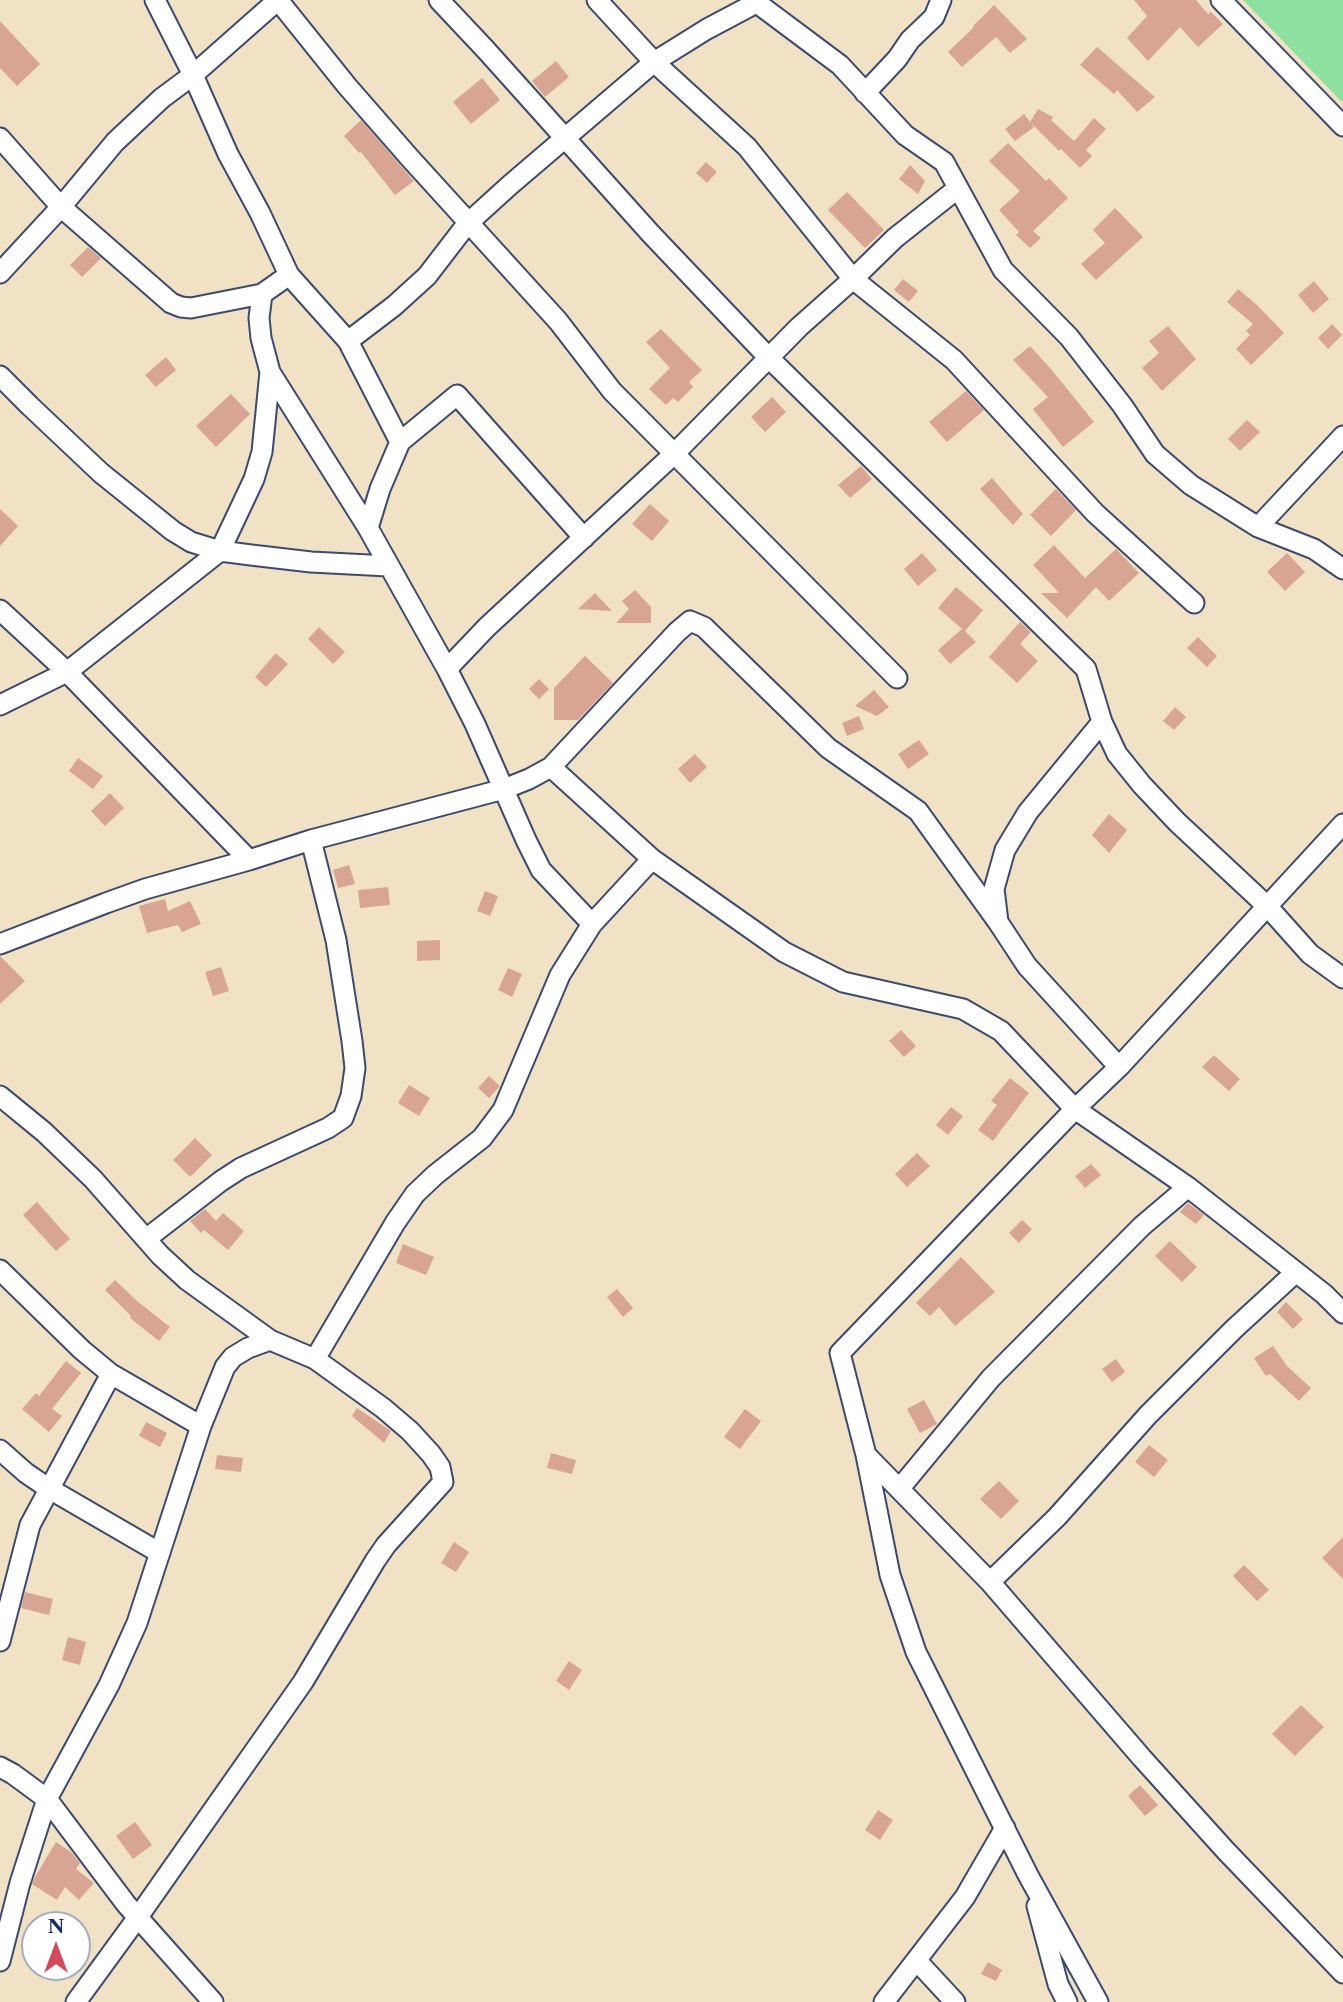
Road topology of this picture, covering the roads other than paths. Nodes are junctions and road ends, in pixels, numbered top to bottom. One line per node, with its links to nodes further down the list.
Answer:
1 (155, 0): 9 (street)
2 (278, 0): 9 (street); 16 (street)
3 (439, 0): 13 (street)
4 (597, 0): 8 (street)
5 (941, 0): 10 (street)
6 (1221, 0): 11 (street)
7 (764, 4): 8 (street); 10 (street)
8 (654, 62): 13 (street); 19 (street)
9 (193, 75): 15 (street); 18 (street)
10 (865, 93): 14 (street)
11 (1343, 127)
12 (0, 138): 15 (street)
13 (564, 138): 16 (street); 22 (street)
14 (957, 189): 19 (street); 28 (street)
15 (61, 207): 17 (street); 20 (street)
16 (467, 224): 21 (street); 27 (street)
17 (0, 273)
18 (289, 275): 20 (street); 21 (street)
19 (853, 279): 22 (street); 34 (street)
20 (262, 294): 23 (street)
21 (348, 341): 26 (street)
22 (769, 358): 27 (street); 40 (street)
23 (270, 372): 29 (street); 31 (street)
24 (0, 376): 31 (street)
25 (1343, 436): 28 (street)
26 (400, 442): 29 (street); 30 (street)
27 (674, 454): 30 (street); 38 (street)
28 (1258, 527): 33 (street)
29 (368, 528): 32 (street)
30 (584, 538): 36 (street)
31 (220, 551): 32 (street); 37 (street)
32 (388, 566): 36 (street)
33 (1343, 569)
34 (1194, 603)
35 (0, 610): 37 (street)
36 (447, 669): 42 (street)
37 (68, 671): 39 (street); 46 (street)
38 (897, 678)
39 (0, 705)
40 (1102, 722): 47 (street); 48 (street)
41 (551, 766): 42 (street); 45 (street); 48 (street)
42 (504, 789): 44 (street); 49 (street)
43 (1343, 824): 47 (street)
44 (312, 841): 46 (street); 56 (street)
45 (652, 859): 49 (street); 54 (street)
46 (249, 860): 50 (street)
47 (1268, 907): 51 (street); 52 (street)
48 (998, 922): 52 (street)
49 (592, 924): 61 (street)
50 (0, 944)
51 (1343, 978)
52 (1119, 1067): 54 (street)
53 (0, 1096): 56 (street)
54 (1075, 1109): 55 (street); 65 (street)
55 (1188, 1187): 58 (street); 67 (street)
56 (145, 1239): 60 (street)
57 (0, 1270): 62 (street)
58 (1296, 1272): 59 (street); 69 (street)
59 (1343, 1313)
60 (270, 1340): 61 (street); 63 (street)
61 (315, 1359): 76 (street)
62 (111, 1374): 63 (street); 66 (street)
63 (201, 1426): 68 (street)
64 (0, 1450): 66 (street)
65 (866, 1455): 67 (street); 74 (street)
66 (48, 1488): 68 (street); 70 (street)
67 (900, 1488): 69 (street)
68 (160, 1553): 73 (street)
69 (990, 1581): 79 (street)
70 (4, 1612): 71 (street)
71 (0, 1641)
72 (0, 1767): 73 (street)
73 (47, 1799): 76 (street); 77 (street)
74 (1005, 1828): 75 (street); 78 (street)
75 (1028, 1875): 84 (street); 85 (street)
76 (138, 1917): 80 (street); 81 (street)
77 (0, 1961)
78 (917, 1961): 82 (street); 83 (street)
79 (1343, 1973)
80 (76, 2002)
81 (213, 2002)
82 (884, 2002)
83 (955, 2002)
84 (1067, 2002)
85 (1098, 2002)

